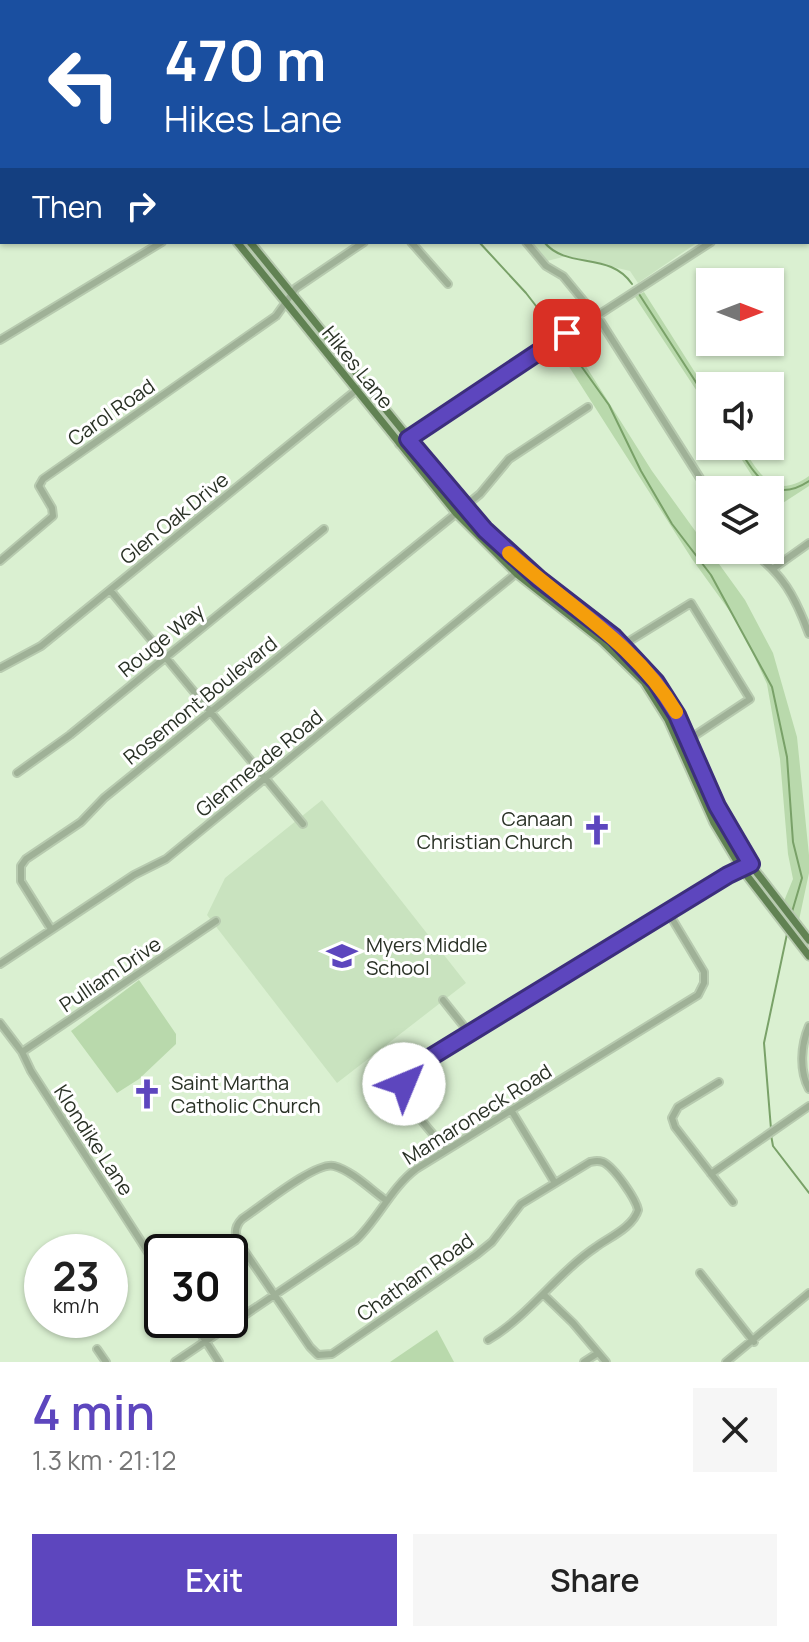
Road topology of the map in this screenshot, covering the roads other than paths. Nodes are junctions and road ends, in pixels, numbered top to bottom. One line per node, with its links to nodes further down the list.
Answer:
1 (159, 244): 12 (street)
2 (239, 244): 10 (main road, Hikes Lane)
3 (252, 244): 9 (main road, Hikes Lane)
4 (361, 244): 9 (street)
5 (413, 244): 8 (street)
6 (528, 244): 11 (street)
7 (708, 244): 11 (street)
8 (448, 284)
9 (292, 294): 10 (street); 13 (main road, Hikes Lane)
10 (286, 303): 14 (main road, Hikes Lane); 23 (street, Carol Road)
11 (596, 316): 16 (street); 18 (street)
12 (0, 340)
13 (364, 384): 14 (street, Glen Oak Drive); 16 (main road, Hikes Lane)
14 (355, 392): 17 (main road, Hikes Lane); 28 (street, Glen Oak Drive)
15 (588, 407): 19 (street, Rosemont Boulevard)
16 (408, 439): 17 (street); 19 (main road, Hikes Lane)
17 (399, 444): 20 (main road, Hikes Lane)
18 (698, 476)
19 (464, 507): 20 (street, Rosemont Boulevard); 25 (main road, Hikes Lane)
20 (456, 513): 27 (main road, Hikes Lane); 33 (street, Rosemont Boulevard)
21 (324, 529): 31 (street, Rouge Way)
22 (809, 543): 26 (street)
23 (0, 561)
24 (769, 564): 26 (street)
25 (524, 567): 27 (street, Glenmeade Road); 30 (main road, Hikes Lane)
26 (774, 568): 29 (street)
27 (517, 574): 36 (street, Glenmeade Road); 39 (main road, Hikes Lane)
28 (110, 590): 31 (street); 32 (street, Glen Oak Drive)
29 (809, 634)
30 (623, 645): 34 (main road, Hikes Lane); 34 (street)
31 (165, 657): 33 (street); 35 (street, Rouge Way)
32 (1, 666)
33 (210, 712): 36 (street); 42 (street, Rosemont Boulevard)
34 (688, 740): 38 (main road, Hikes Lane)
35 (17, 773)
36 (264, 779): 37 (street); 42 (street, Glenmeade Road)
37 (303, 824)
38 (751, 864): 39 (street); 43 (main road, Hikes Lane)
39 (741, 868): 40 (street); 44 (main road, Hikes Lane)
40 (668, 912): 49 (street); 54 (street, Mamaroneck Road)
41 (216, 921): 50 (street, Pulliam Drive)
42 (51, 929): 45 (street, Glenmeade Road)
43 (809, 940)
44 (809, 956)
45 (0, 964)
46 (443, 1000): 49 (street)
47 (0, 1023): 50 (street, Klondike Lane)
48 (809, 1026): 52 (street)
49 (470, 1034): 55 (street)
50 (22, 1052): 60 (street, Klondike Lane)
51 (719, 1082): 56 (street)
52 (809, 1089)
53 (809, 1106): 56 (street)
54 (511, 1110): 55 (street, Mamaroneck Road); 57 (street)
55 (446, 1149): 58 (street, Mamaroneck Road)
56 (711, 1174): 59 (street)
57 (555, 1183): 62 (street, Chatham Road); 63 (street, Chatham Road)
58 (387, 1201): 63 (street, Mamaroneck Road); 63 (street, Chatham Road)
59 (733, 1202)
60 (144, 1246)
61 (700, 1273): 68 (street)
62 (543, 1294): 66 (street, Chatham Road); 70 (street)
63 (275, 1295): 67 (street, Mamaroneck Road)
64 (809, 1295): 68 (street)
65 (203, 1338): 67 (street)
66 (488, 1340)
67 (206, 1342): 72 (street, Mamaroneck Road); 73 (street)
68 (754, 1342): 76 (street)
69 (97, 1349): 71 (street)
70 (598, 1353): 74 (street); 75 (street)
71 (106, 1362)
72 (175, 1362)
73 (219, 1362)
74 (584, 1362)
75 (606, 1362)
76 (726, 1362)

